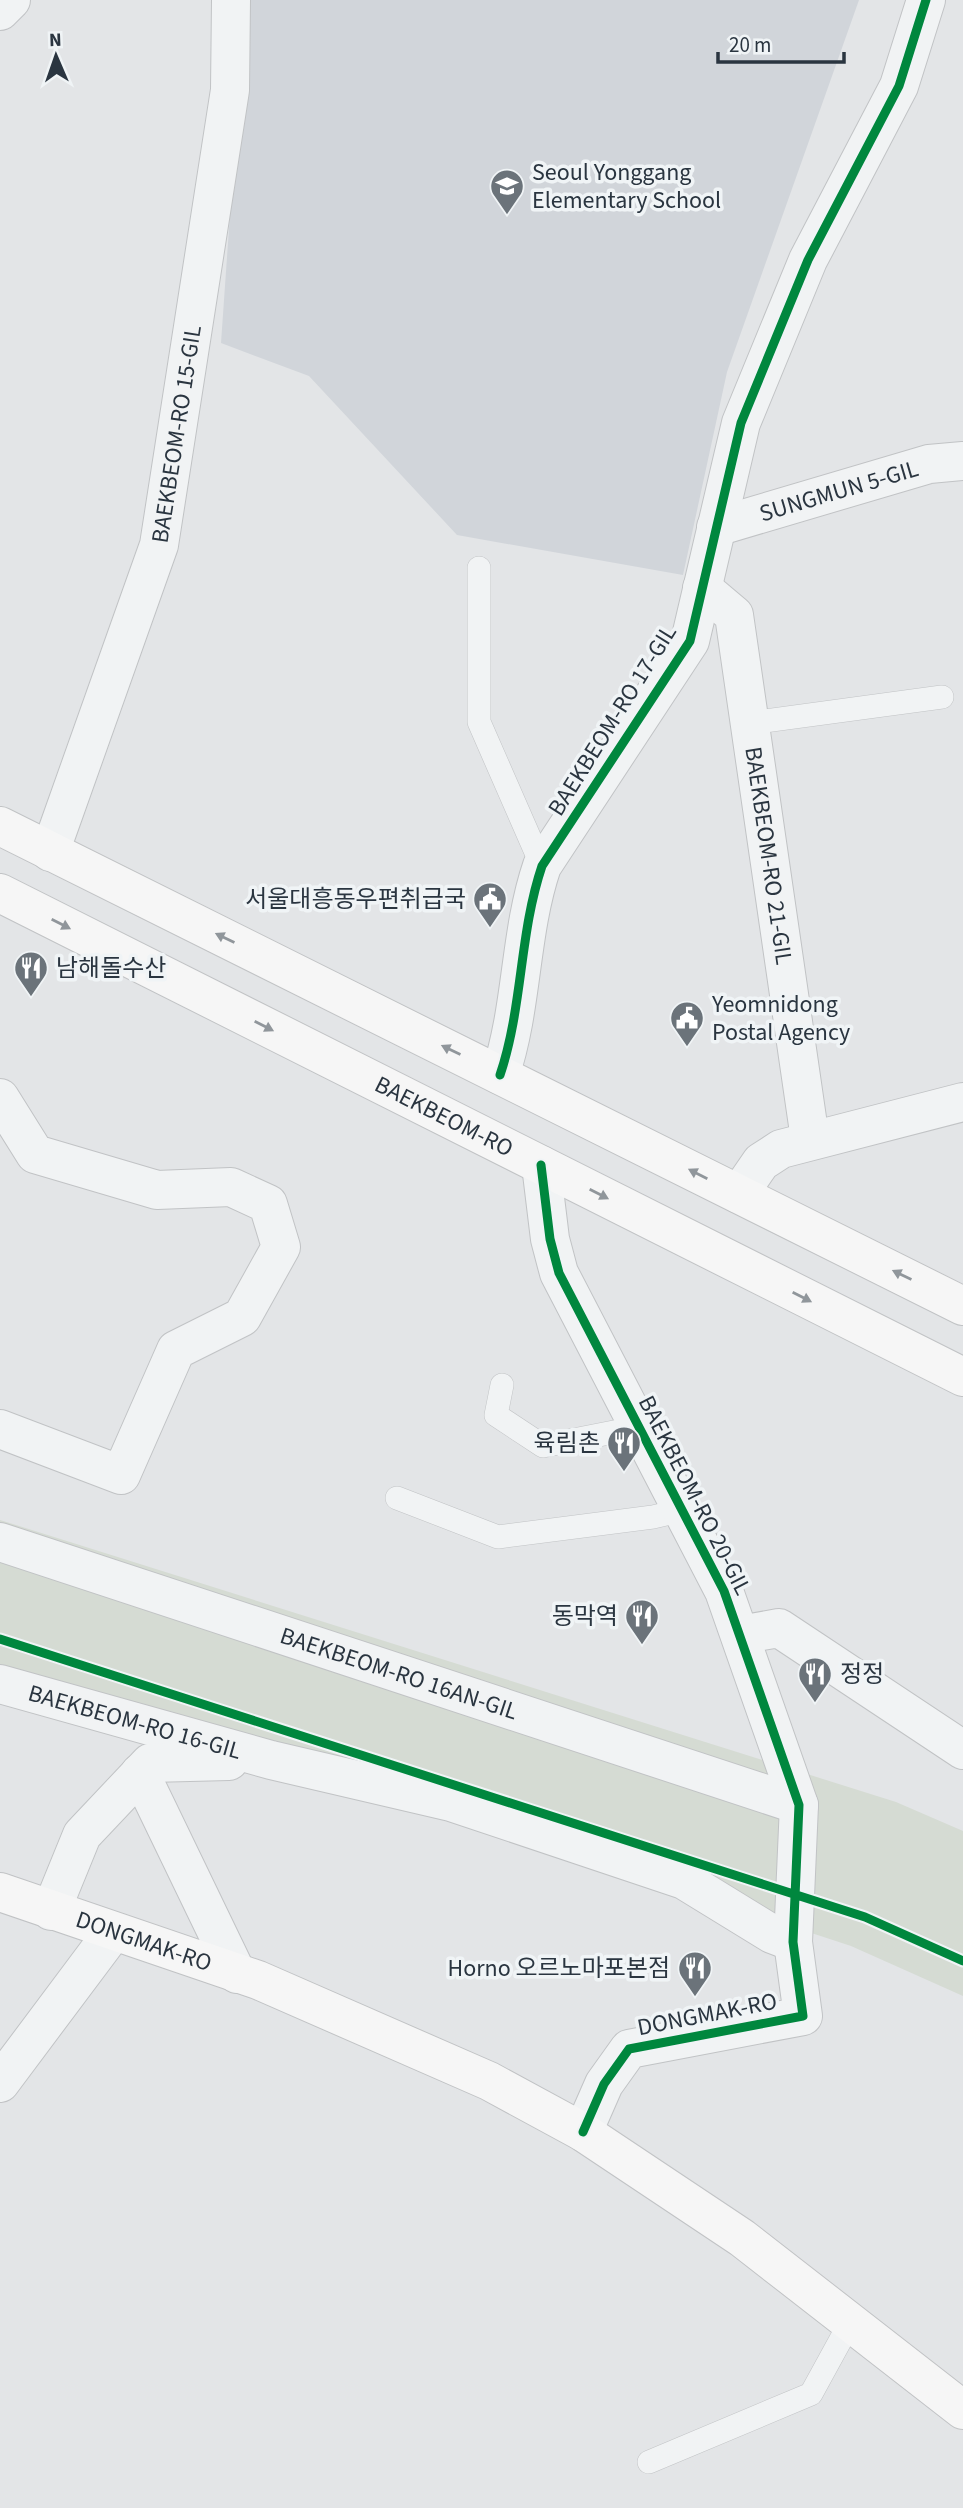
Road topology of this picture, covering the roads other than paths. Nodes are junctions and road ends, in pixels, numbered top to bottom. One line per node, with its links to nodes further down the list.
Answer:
1 (11, 0): 4 (street)
2 (231, 0): 12 (street, BAEKBEOM-RO 15-GIL)
3 (926, 0): 6 (street, BAEKBEOM-RO 17-GIL)
4 (0, 11)
5 (963, 461): 6 (street, SUNGMUN 5-GIL)
6 (716, 527): 8 (street, BAEKBEOM-RO 17-GIL)
7 (479, 568): 13 (lane, BAEKBEOM-RO 17-GIL)
8 (702, 589): 10 (street, BAEKBEOM-RO 21-GIL); 13 (street, BAEKBEOM-RO 17-GIL)
9 (943, 697): 10 (lane)
10 (750, 723): 18 (street, BAEKBEOM-RO 21-GIL)
11 (0, 826): 12 (main road)
12 (50, 852): 15 (main road, one-way to 12)
13 (542, 866): 15 (street, BAEKBEOM-RO 17-GIL)
14 (2, 897): 19 (main road, BAEKBEOM-RO, one-way to 19)
15 (500, 1075): 20 (main road, one-way to 15)
16 (0, 1098): 25 (street)
17 (963, 1102): 18 (street)
18 (810, 1139): 20 (street)
19 (541, 1165): 22 (main road, BAEKBEOM-RO, one-way to 22); 24 (street, BAEKBEOM-RO 20-GIL)
20 (739, 1195): 21 (main road, one-way to 20)
21 (963, 1306)
22 (963, 1377)
23 (502, 1385): 24 (lane, BAEKBEOM-RO 20-GIL)
24 (637, 1423): 27 (street, BAEKBEOM-RO 20-GIL)
25 (0, 1429)
26 (397, 1498): 27 (lane, BAEKBEOM-RO 20-GIL)
27 (682, 1510): 29 (street, BAEKBEOM-RO 20-GIL)
28 (0, 1542): 34 (street, BAEKBEOM-RO 16AN-GIL)
29 (740, 1635): 31 (street); 34 (street, BAEKBEOM-RO 20-GIL)
30 (0, 1684): 32 (street, BAEKBEOM-RO 16-GIL)
31 (963, 1750)
32 (271, 1760): 33 (street, DONGMAK-RO); 38 (street)
33 (140, 1773): 36 (street, DONGMAK-RO); 39 (street, DONGMAK-RO)
34 (799, 1805): 38 (street, BAEKBEOM-RO 20-GIL)
35 (0, 1892): 36 (main road, DONGMAK-RO)
36 (51, 1911): 37 (main road, DONGMAK-RO)
37 (113, 1932): 39 (main road, DONGMAK-RO); 41 (street)
38 (793, 1942): 40 (street, BAEKBEOM-RO 20-GIL)
39 (237, 1974): 42 (main road, DONGMAK-RO)
40 (803, 2015): 42 (street, DONGMAK-RO)
41 (0, 2083)
42 (583, 2132): 43 (main road, DONGMAK-RO)
43 (850, 2321): 44 (main road, DONGMAK-RO); 45 (lane)
44 (963, 2410)
45 (649, 2462)

